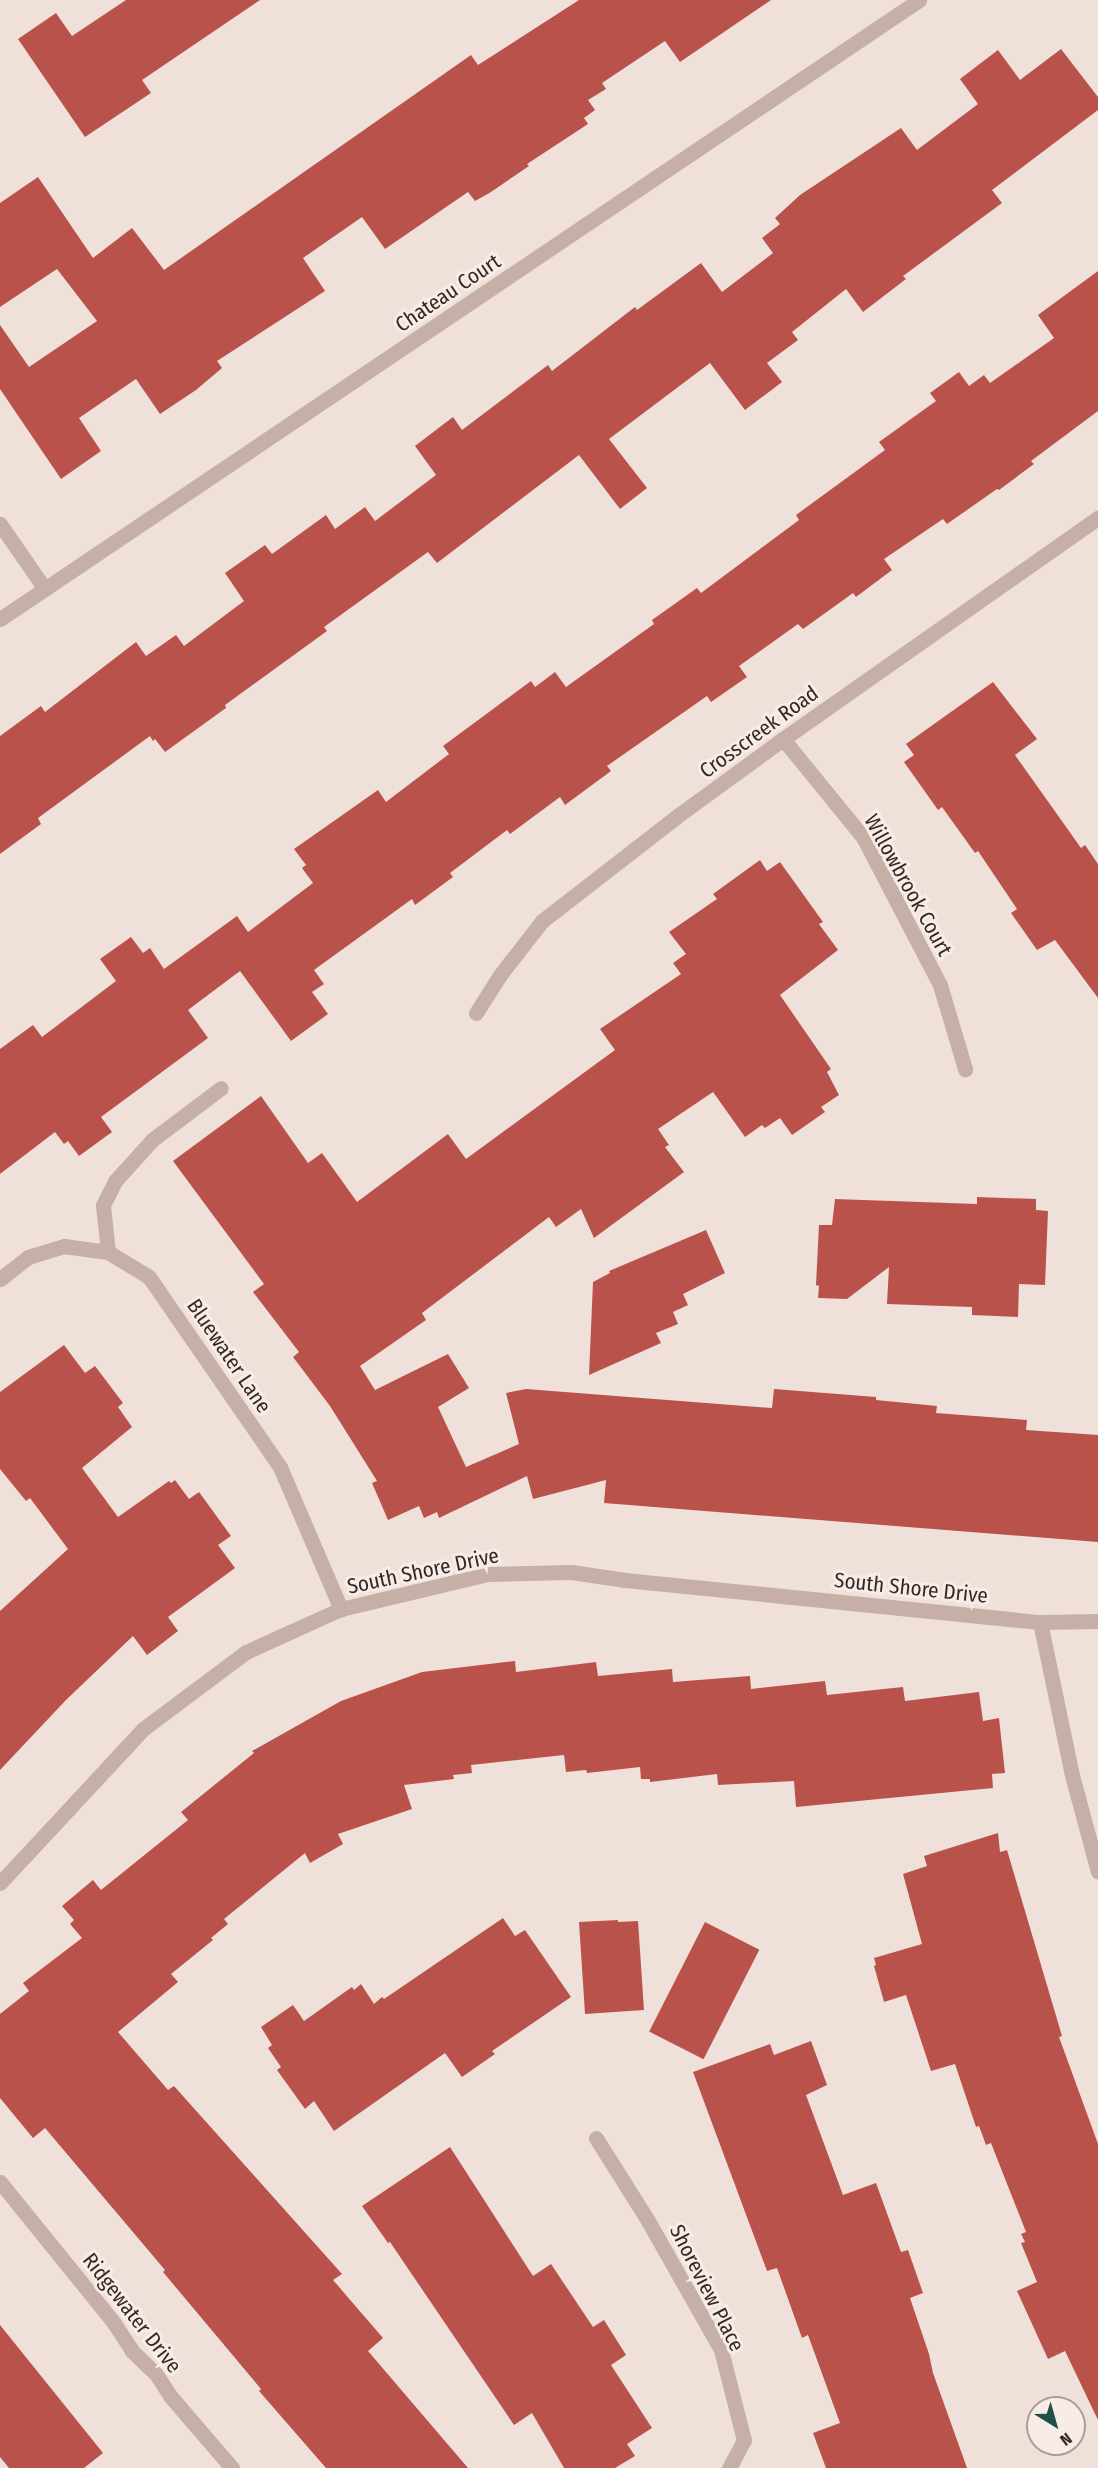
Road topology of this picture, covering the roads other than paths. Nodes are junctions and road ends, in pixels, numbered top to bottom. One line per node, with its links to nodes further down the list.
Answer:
1 (919, 0): 4 (street, Chateau Court)
2 (1098, 518): 6 (street, Crosscreek Road)
3 (0, 524): 4 (street)
4 (45, 589): 5 (street, Chateau Court)
5 (0, 619)
6 (783, 739): 7 (street, Crosscreek Road); 8 (street, Willowbrook Court)
7 (476, 1013)
8 (965, 1069)
9 (221, 1088): 10 (street)
10 (108, 1252): 11 (street, Bluewater Lane); 12 (street, Bluewater Lane)
11 (0, 1279)
12 (341, 1609): 14 (street, South Shore Drive); 16 (street, South Shore Drive)
13 (1098, 1621): 14 (street, South Shore Drive)
14 (1040, 1622): 15 (street)
15 (1098, 1872)
16 (0, 1883)
17 (596, 2138): 20 (street, Shoreview Place)
18 (0, 2182): 19 (street, Ridgewater Drive)
19 (232, 2468)
20 (729, 2468)

